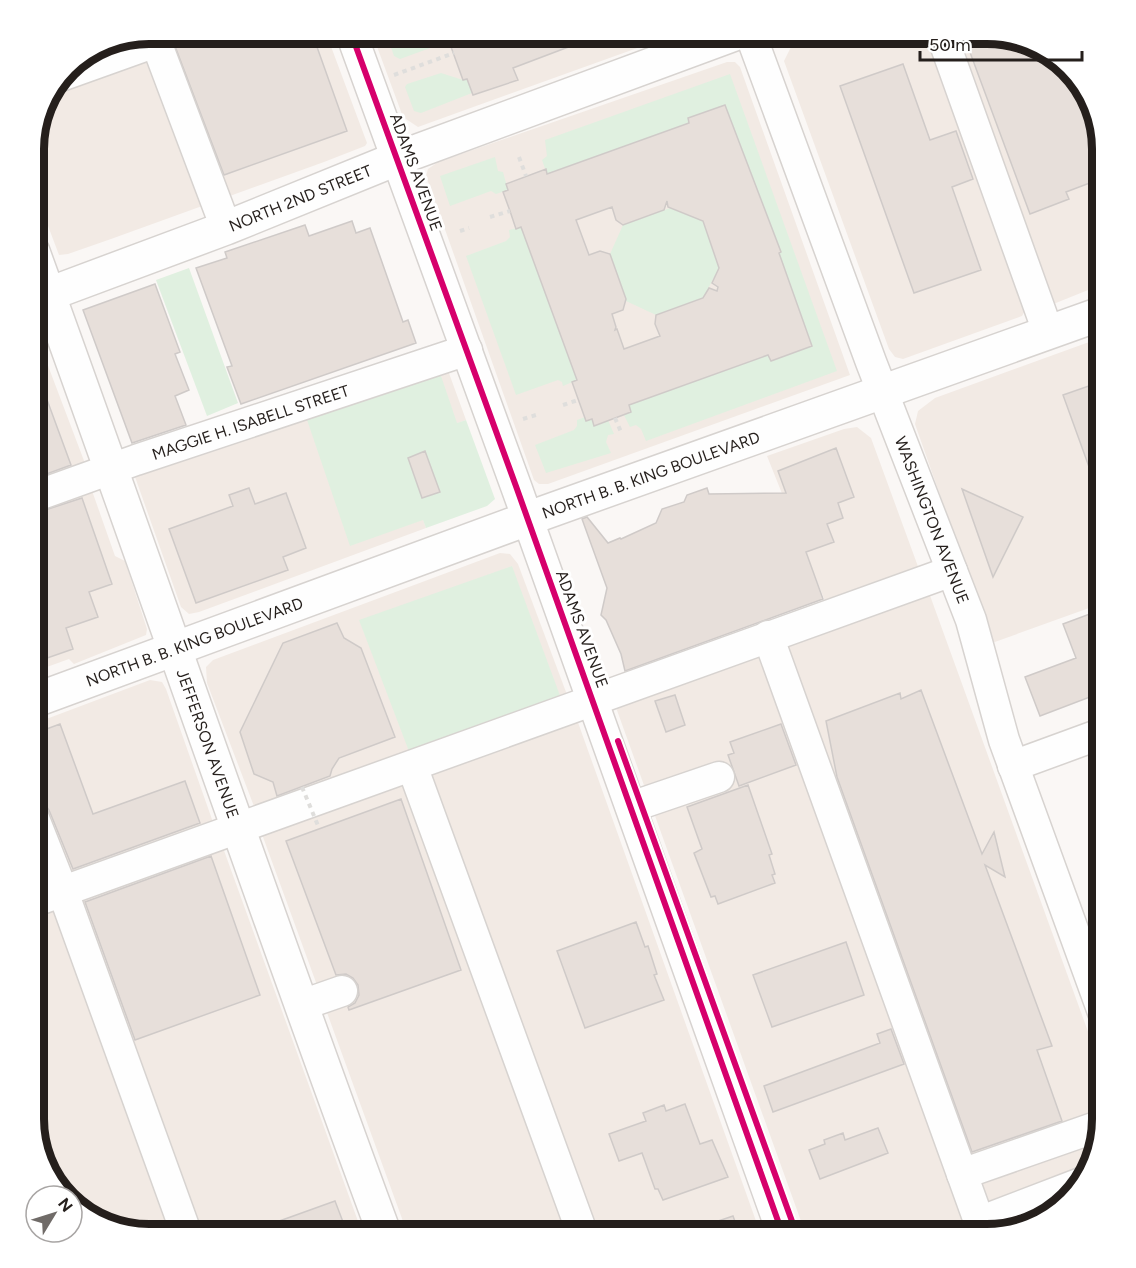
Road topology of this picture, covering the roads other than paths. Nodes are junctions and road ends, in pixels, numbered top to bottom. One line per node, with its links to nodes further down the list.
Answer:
1 (150, 44): 7 (street)
2 (157, 44): 9 (street)
3 (355, 44): 8 (street, ADAMS AVENUE)
4 (707, 44): 8 (main road, NORTH 2ND STREET)
5 (754, 44): 15 (street, WASHINGTON AVENUE)
6 (945, 44): 13 (street)
7 (80, 69)
8 (396, 159): 9 (main road, NORTH 2ND STREET); 14 (street, ADAMS AVENUE)
9 (226, 228): 10 (main road, NORTH 2ND STREET)
10 (44, 296)
11 (44, 304): 16 (main road, JEFFERSON AVENUE)
12 (1093, 316): 13 (main road, NORTH B. B. KING BOULEVARD)
13 (1048, 332): 15 (main road, NORTH B. B. KING BOULEVARD)
14 (467, 350): 16 (street, MAGGIE H. ISABELL STREET); 18 (street, ADAMS AVENUE)
15 (882, 391): 18 (main road, NORTH B. B. KING BOULEVARD); 19 (street, WASHINGTON AVENUE)
16 (112, 468): 17 (street, MAGGIE H. ISABELL STREET); 21 (main road, JEFFERSON AVENUE)
17 (44, 492)
18 (528, 519): 21 (main road, NORTH B. B. KING BOULEVARD); 23 (street, ADAMS AVENUE)
19 (952, 571): 20 (street); 26 (street, WASHINGTON AVENUE)
20 (768, 636): 23 (street); 37 (street)
21 (174, 651): 22 (main road, NORTH B. B. KING BOULEVARD); 29 (main road, JEFFERSON AVENUE)
22 (44, 698)
23 (593, 700): 25 (street); 28 (street, ADAMS AVENUE)
24 (1093, 737): 26 (street)
25 (412, 766): 29 (street); 41 (street)
26 (1013, 766): 33 (street, WASHINGTON AVENUE)
27 (719, 777): 28 (street)
28 (631, 807): 42 (street, ADAMS AVENUE)
29 (238, 828): 31 (street); 35 (main road, JEFFERSON AVENUE)
30 (44, 844): 31 (street)
31 (63, 892): 32 (street); 39 (street)
32 (44, 898)
33 (1093, 985)
34 (342, 991): 35 (street)
35 (302, 1005): 40 (main road, JEFFERSON AVENUE)
36 (1092, 1128): 37 (street)
37 (962, 1174): 43 (street)
38 (1065, 1190): 44 (street)
39 (183, 1225)
40 (381, 1225)
41 (579, 1225)
42 (779, 1225)
43 (980, 1225)
44 (988, 1225)

